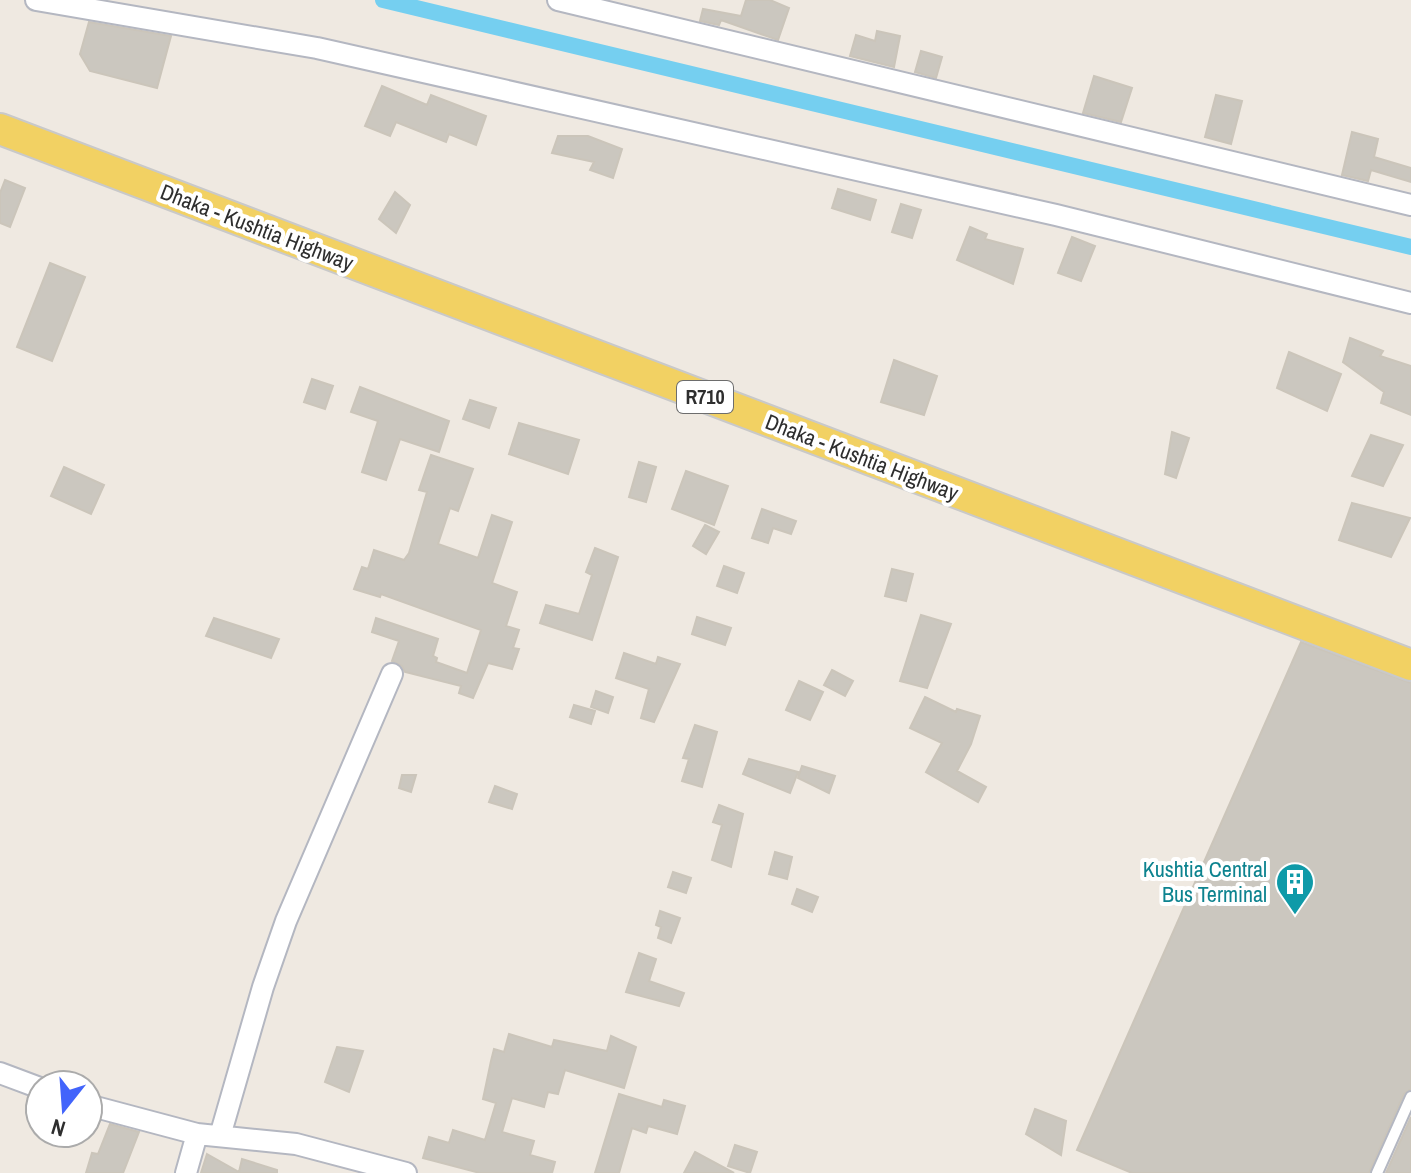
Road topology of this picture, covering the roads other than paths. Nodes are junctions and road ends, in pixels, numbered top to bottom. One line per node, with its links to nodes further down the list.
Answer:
1 (36, 0): 5 (street)
2 (558, 0): 4 (street)
3 (0, 129): 6 (main road, Dhaka - Kushtia Highway / R710)
4 (1411, 205)
5 (1411, 303)
6 (1411, 665)
7 (392, 674): 13 (street)
8 (0, 1073): 9 (street)
9 (24, 1082)
10 (1411, 1097): 16 (lane)
11 (104, 1109): 12 (street)
12 (197, 1134): 13 (street); 14 (street)
13 (220, 1136): 15 (street)
14 (186, 1173)
15 (406, 1173)
16 (1377, 1173)

